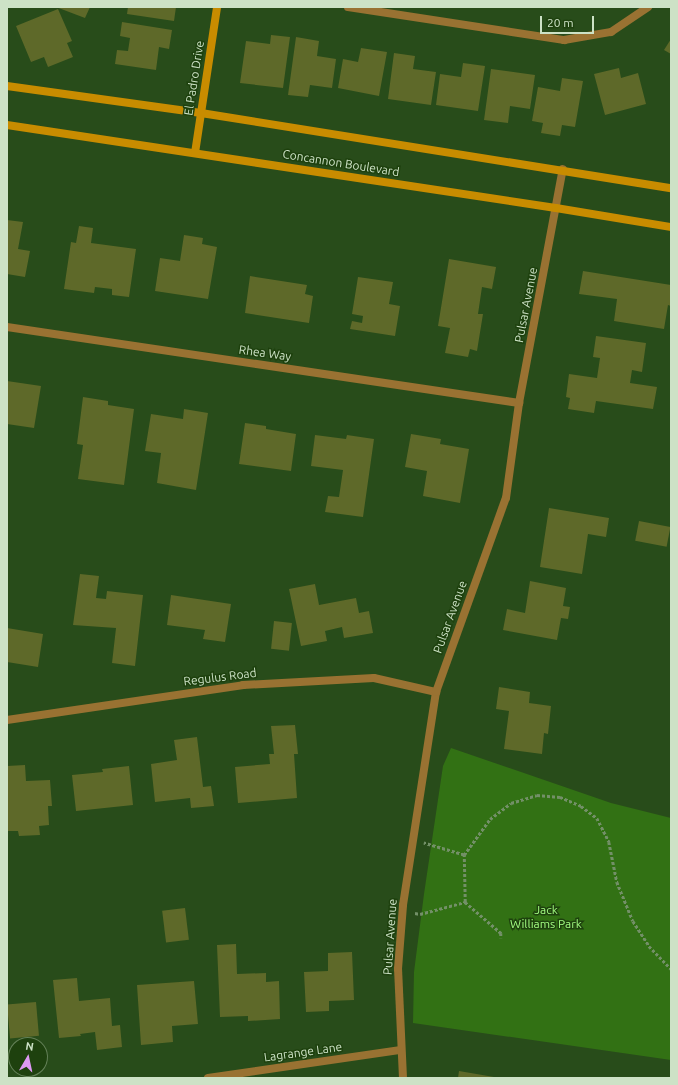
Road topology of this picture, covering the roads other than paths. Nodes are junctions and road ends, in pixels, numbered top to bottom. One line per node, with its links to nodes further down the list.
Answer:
1 (217, 7): 5 (main road, El Padro Drive)
2 (348, 7): 3 (street)
3 (648, 7)
4 (7, 86): 5 (main road)
5 (202, 113): 7 (main road, El Padro Drive); 8 (main road)
6 (7, 125): 7 (main road, Concannon Boulevard)
7 (195, 153): 10 (main road, Concannon Boulevard)
8 (562, 169): 9 (main road); 10 (street, Pulsar Avenue)
9 (671, 188)
10 (556, 208): 11 (main road, Concannon Boulevard); 13 (street, Pulsar Avenue)
11 (671, 228)
12 (7, 327): 13 (street, Rhea Way)
13 (519, 403): 14 (street, Pulsar Avenue)
14 (436, 692): 15 (street, Regulus Road); 16 (street, Pulsar Avenue)
15 (7, 720)
16 (400, 1050): 17 (street, Lagrange Lane); 18 (street, Pulsar Avenue)
17 (208, 1078)
18 (403, 1078)

